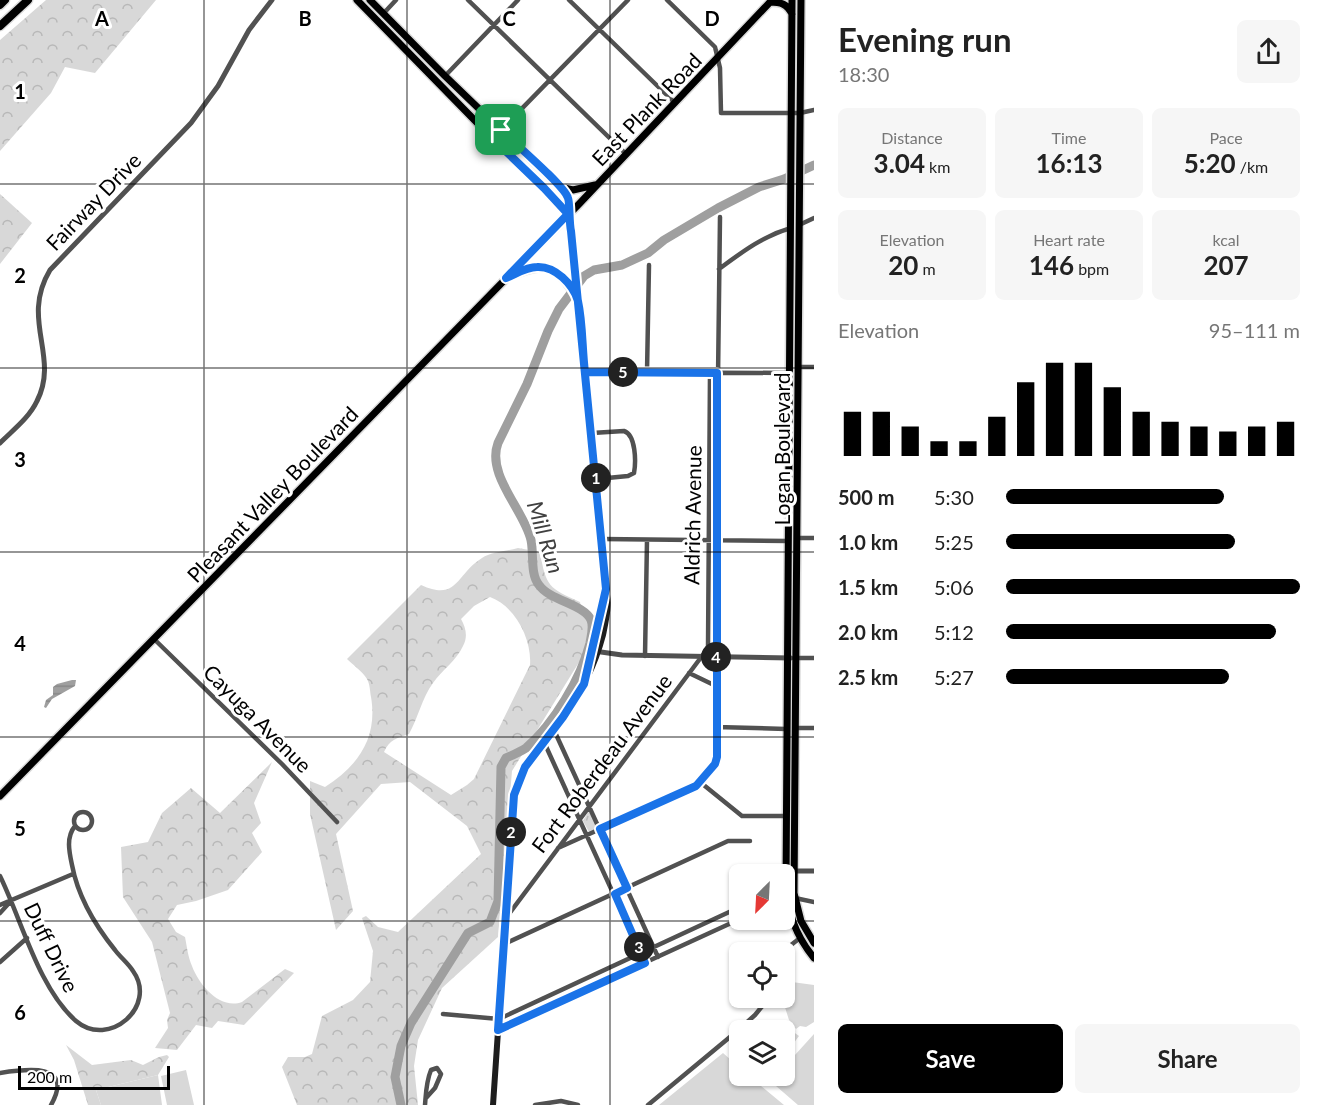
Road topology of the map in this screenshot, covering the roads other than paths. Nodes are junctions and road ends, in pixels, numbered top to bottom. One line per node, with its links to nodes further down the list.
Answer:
1 (5, 0): 15 (highway)
2 (28, 0): 18 (highway)
3 (272, 0): 51 (street, Fairway Drive)
4 (357, 0): 24 (main road)
5 (370, 0): 16 (main road)
6 (396, 0): 16 (street)
7 (468, 0): 19 (street)
8 (518, 0): 19 (street)
9 (569, 0): 20 (street)
10 (628, 0): 20 (street)
11 (666, 0): 21 (street)
12 (792, 0): 17 (main road, Logan Boulevard)
13 (801, 0): 28 (main road, Logan Boulevard)
14 (771, 1): 17 (main road); 21 (main road, East Plank Road)
15 (0, 5)
16 (383, 14): 22 (main road)
17 (792, 14): 27 (main road, Logan Boulevard)
18 (0, 26)
19 (494, 26): 22 (street); 23 (street)
20 (599, 29): 23 (street); 25 (street)
21 (719, 57): 25 (main road, East Plank Road); 27 (street)
22 (446, 76): 24 (main road); 29 (main road)
23 (549, 79): 29 (street); 31 (street)
24 (439, 83): 30 (main road)
25 (675, 104): 31 (main road, East Plank Road)
26 (814, 110): 28 (street)
27 (791, 113): 28 (street); 38 (main road, Logan Boulevard)
28 (800, 113): 37 (main road, Logan Boulevard)
29 (501, 130): 30 (main road); 33 (main road)
30 (492, 138): 34 (main road)
31 (626, 154): 32 (main road, East Plank Road)
32 (598, 184): 33 (main road); 34 (main road, East Plank Road)
33 (560, 187): 34 (main road)
34 (568, 214): 41 (main road, Pleasant Valley Boulevard); 42 (main road)
35 (720, 217): 40 (street, Aldrich Avenue)
36 (814, 218): 37 (street)
37 (799, 225): 43 (main road, Logan Boulevard)
38 (790, 228): 40 (street); 49 (main road, Logan Boulevard)
39 (649, 265): 46 (street)
40 (718, 269): 48 (street, Aldrich Avenue)
41 (506, 278): 42 (main road); 60 (main road, Pleasant Valley Boulevard)
42 (576, 296): 45 (main road)
43 (798, 367): 44 (street); 53 (main road, Logan Boulevard)
44 (814, 367)
45 (585, 372): 46 (street); 50 (main road)
46 (647, 372): 47 (street)
47 (710, 373): 48 (street); 57 (street, Aldrich Avenue)
48 (717, 373): 49 (street); 58 (street, Aldrich Avenue)
49 (789, 373): 59 (main road, Logan Boulevard)
50 (592, 433): 52 (main road); 52 (street)
51 (0, 443)
52 (597, 479): 55 (main road)
53 (797, 538): 54 (street); 66 (main road, Logan Boulevard)
54 (814, 538)
55 (602, 540): 56 (street); 61 (main road)
56 (647, 540): 57 (street); 62 (street)
57 (708, 540): 58 (street); 63 (street, Aldrich Avenue)
58 (716, 540): 59 (street); 64 (street, Aldrich Avenue)
59 (788, 541): 65 (main road, Logan Boulevard)
60 (154, 639): 77 (main road, Pleasant Valley Boulevard); 81 (street, Cayuga Avenue)
61 (596, 651): 62 (street); 74 (main road)
62 (645, 656): 63 (street)
63 (702, 657): 64 (street); 68 (street, Fort Roberdeau Avenue)
64 (716, 657): 65 (street); 69 (street, Aldrich Avenue)
65 (787, 658): 66 (street); 73 (main road, Logan Boulevard)
66 (796, 658): 67 (street); 71 (main road, Logan Boulevard)
67 (814, 658)
68 (689, 674): 69 (street); 78 (street, Fort Roberdeau Avenue)
69 (716, 686): 70 (street, Aldrich Avenue)
70 (716, 728): 73 (street); 76 (street, Aldrich Avenue)
71 (795, 728): 72 (street); 88 (main road, Logan Boulevard)
72 (814, 728)
73 (786, 729): 79 (main road, Logan Boulevard)
74 (554, 730): 75 (main road); 78 (street)
75 (544, 742): 80 (street); 101 (main road)
76 (700, 782): 79 (street); 83 (street)
77 (0, 796)
78 (589, 806): 80 (street, Fort Roberdeau Avenue); 83 (street)
79 (786, 816): 87 (main road, Logan Boulevard)
80 (580, 819): 84 (street); 86 (street, Fort Roberdeau Avenue)
81 (337, 822)
82 (75, 825): 82 (street); 91 (street, Duff Drive)
83 (600, 829): 84 (street); 93 (street)
84 (587, 835): 86 (street); 94 (street)
85 (750, 841): 93 (street)
86 (558, 848): 101 (street, Fort Roberdeau Avenue)
87 (785, 864)
88 (795, 864)
89 (795, 871): 90 (street)
90 (814, 871)
91 (74, 874): 96 (street); 104 (street, Duff Drive)
92 (0, 876): 96 (street, Duff Drive)
93 (627, 888): 94 (street); 109 (street)
94 (615, 894): 108 (street); 110 (street)
95 (795, 898): 97 (street); 107 (main road, Logan Boulevard)
96 (11, 899): 98 (street); 100 (street); 104 (street, Duff Drive)
97 (814, 902)
98 (0, 904)
99 (729, 912): 109 (street)
100 (0, 913)
101 (506, 918): 108 (main road)
102 (729, 924): 111 (street)
103 (795, 928): 105 (main road, Logan Boulevard)
104 (27, 938): 113 (street)
105 (800, 938): 106 (street); 112 (main road, Logan Boulevard)
106 (795, 942)
107 (814, 943)
108 (504, 944): 117 (main road)
109 (654, 947): 110 (street); 111 (street)
110 (641, 953): 114 (street); 117 (street)
111 (658, 957): 114 (street)
112 (814, 958)
113 (0, 962)
114 (645, 963): 118 (street)
115 (761, 1008): 126 (street)
116 (443, 1014): 117 (street)
117 (499, 1019): 118 (main road)
118 (498, 1030): 123 (main road)
119 (0, 1073): 121 (street)
120 (426, 1098): 120 (street); 122 (street)
121 (51, 1105)
122 (425, 1105)
123 (493, 1105)
124 (534, 1105): 125 (street)
125 (578, 1105)
126 (648, 1105)

